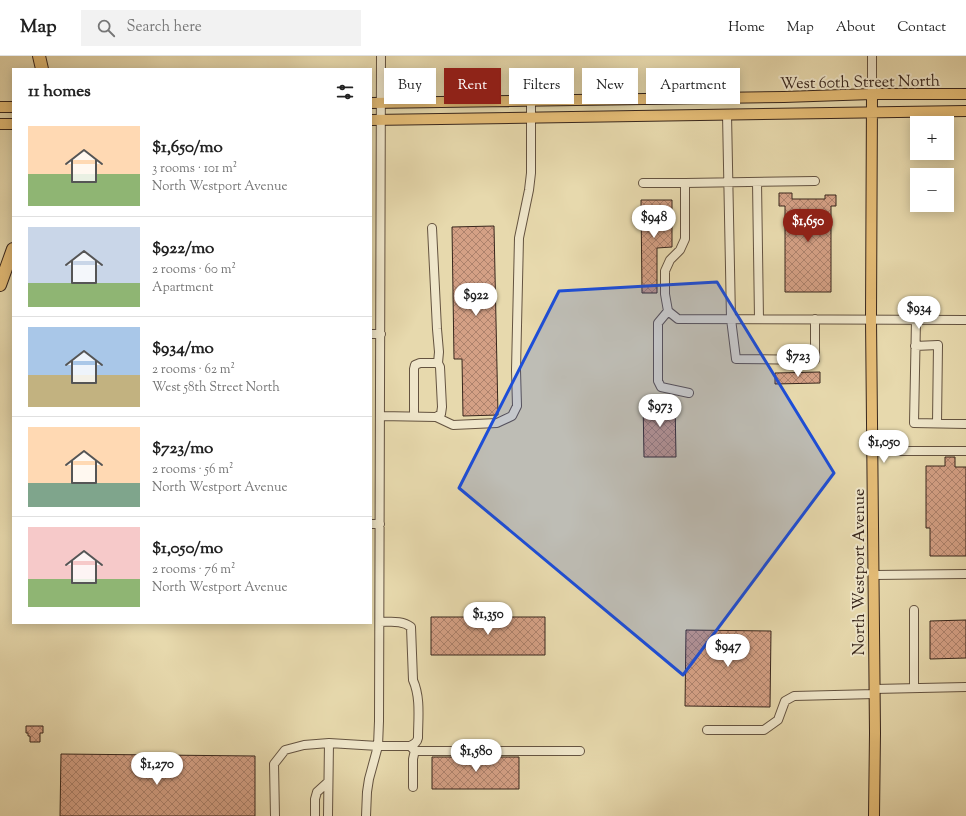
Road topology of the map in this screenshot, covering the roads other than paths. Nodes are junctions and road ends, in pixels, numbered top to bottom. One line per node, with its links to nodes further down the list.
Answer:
1 (39, 56): 4 (highway)
2 (381, 56): 9 (street)
3 (872, 56): 5 (street)
4 (42, 68)
5 (872, 94): 6 (main road, West 60th Street North); 7 (main road, West 60th Street North); 14 (main road, North Westport Avenue)
6 (966, 94)
7 (574, 99)
8 (509, 100): 9 (main road, West 60th Street North)
9 (376, 103): 17 (street)
10 (531, 104): 16 (street)
11 (0, 107): 12 (main road)
12 (12, 107)
13 (966, 111): 14 (main road, West 60th Street North)
14 (872, 112): 15 (main road, West 60th Street North); 34 (main road, North Westport Avenue)
15 (727, 114): 16 (main road, West 60th Street North); 23 (street)
16 (531, 117): 17 (main road, West 60th Street North); 44 (street)
17 (376, 120): 26 (street)
18 (0, 124): 19 (main road)
19 (12, 124)
20 (815, 181): 21 (street)
21 (757, 182): 23 (street); 32 (street)
22 (685, 183): 23 (street); 24 (street); 30 (street)
23 (728, 183): 31 (street)
24 (643, 184)
25 (372, 185): 26 (street)
26 (380, 185): 38 (street)
27 (432, 228): 40 (street)
28 (12, 252): 29 (highway)
29 (0, 285)
30 (668, 311): 31 (street); 41 (street)
31 (731, 319): 32 (street); 33 (street)
32 (759, 319): 33 (street)
33 (815, 319): 34 (street)
34 (871, 319): 35 (street); 47 (main road, North Westport Avenue)
35 (916, 320): 36 (street); 39 (street)
36 (966, 320)
37 (372, 334): 38 (street)
38 (381, 334): 42 (street)
39 (915, 346): 45 (street); 45 (street)
40 (438, 363): 43 (street); 44 (street)
41 (689, 394)
42 (380, 416): 43 (street); 50 (street)
43 (414, 416): 44 (street)
44 (436, 417)
45 (937, 423): 46 (street)
46 (966, 424)
47 (872, 451): 48 (street); 52 (main road, North Westport Avenue)
48 (966, 451)
49 (372, 524): 50 (street)
50 (380, 524): 54 (street)
51 (966, 574): 52 (street)
52 (874, 575): 57 (main road, North Westport Avenue)
53 (914, 610): 56 (street)
54 (380, 622): 60 (street); 61 (street)
55 (966, 687): 56 (street)
56 (914, 688): 57 (street)
57 (874, 692): 58 (street); 69 (main road, North Westport Avenue)
58 (707, 730)
59 (330, 743): 60 (street); 63 (street); 65 (street)
60 (378, 746): 61 (street); 68 (street)
61 (413, 748): 62 (street); 64 (street)
62 (580, 751)
63 (328, 782): 66 (street); 67 (street)
64 (413, 787)
65 (275, 816)
66 (315, 816)
67 (328, 816)
68 (366, 816)
69 (874, 816)

